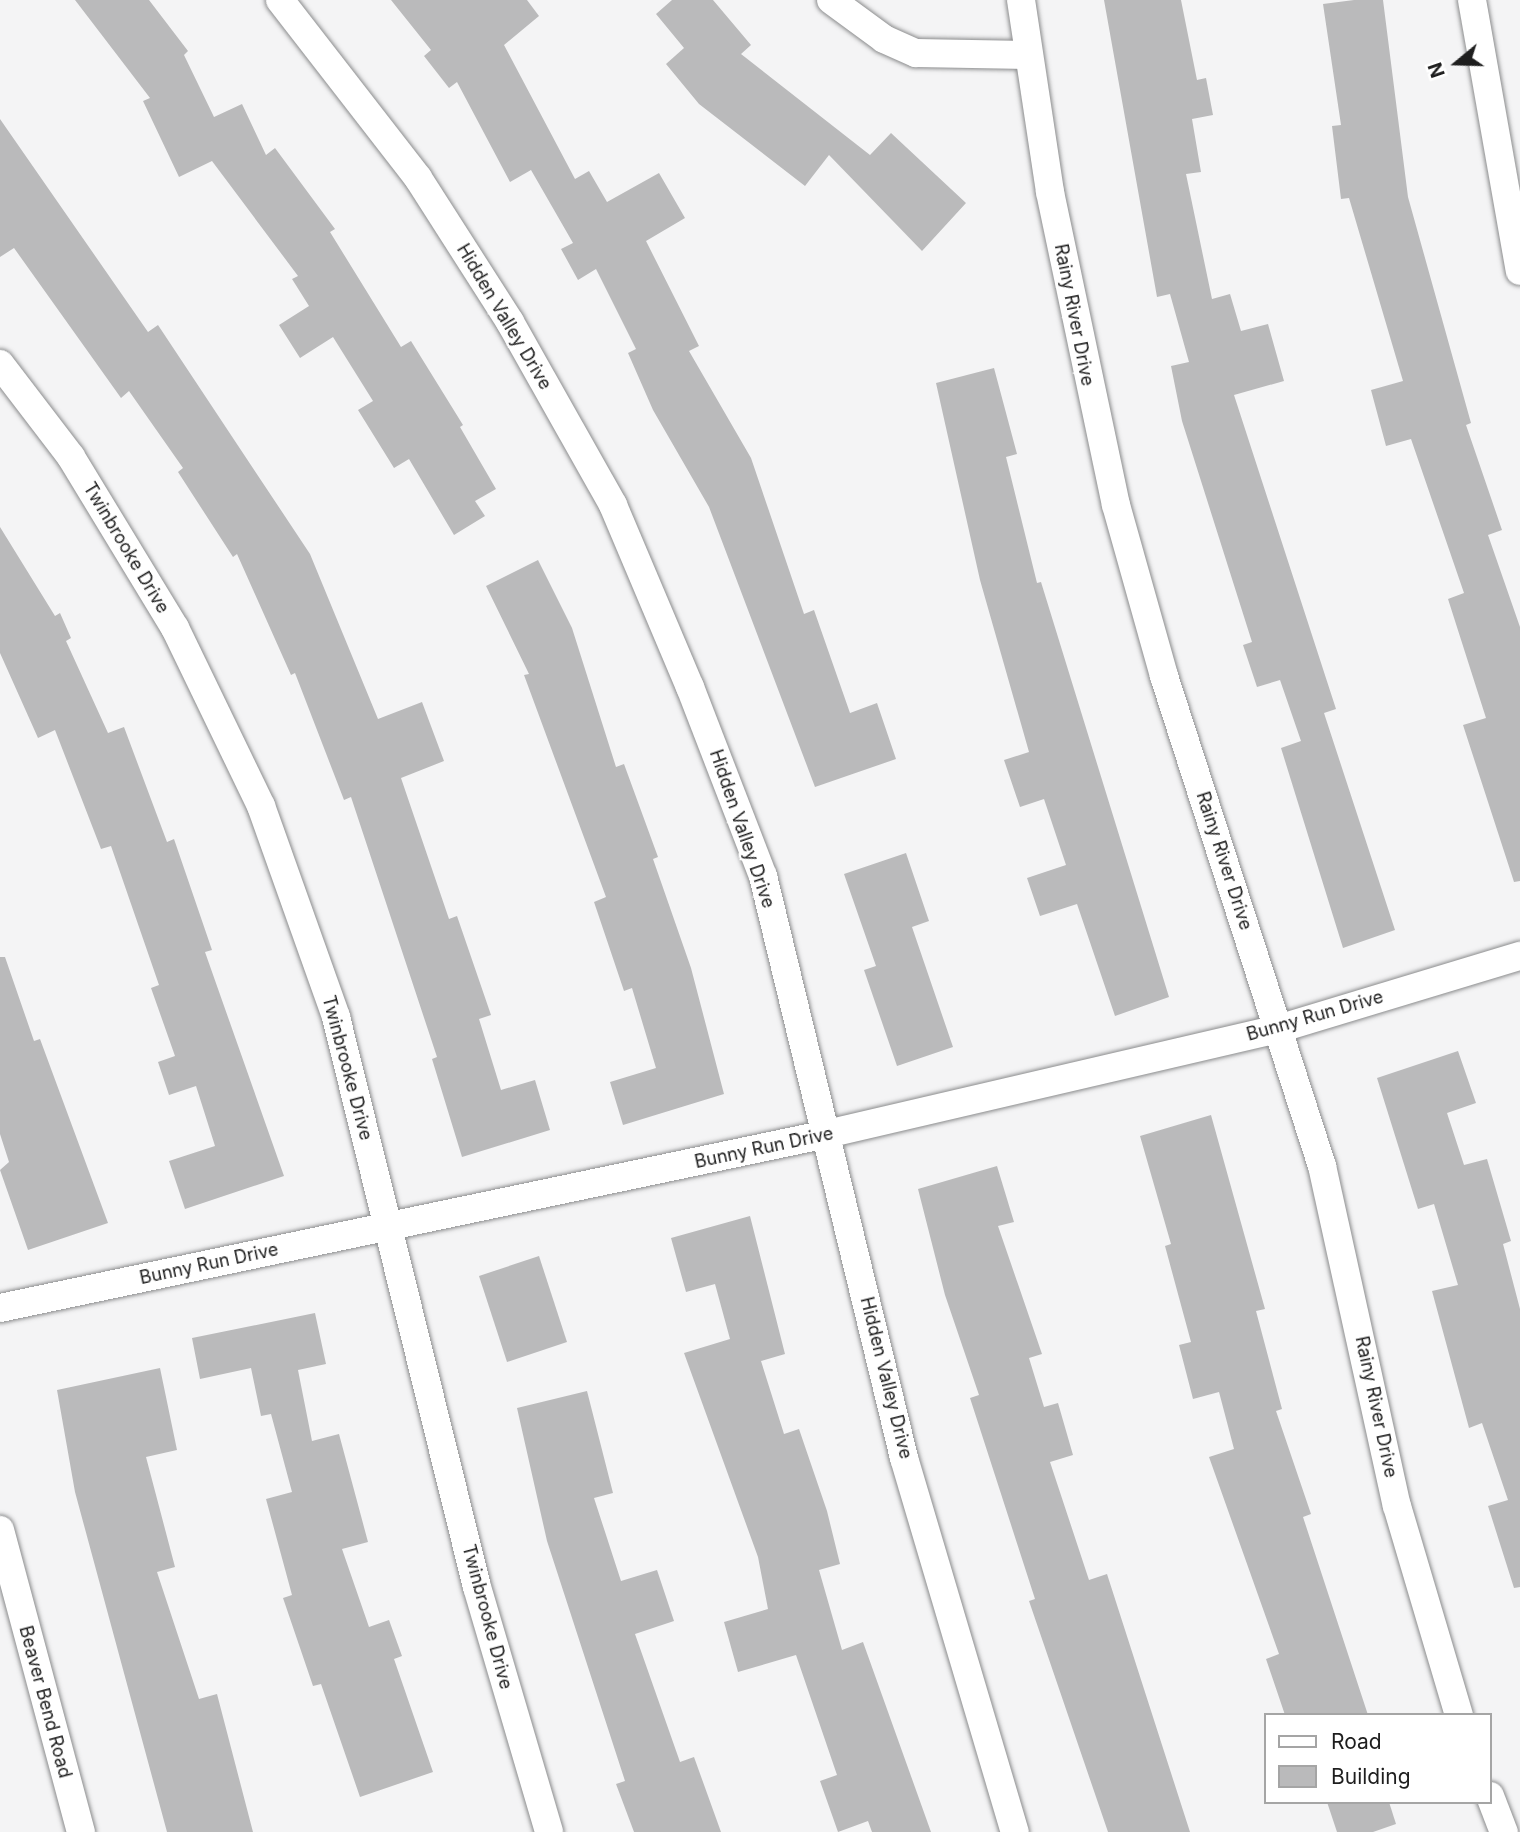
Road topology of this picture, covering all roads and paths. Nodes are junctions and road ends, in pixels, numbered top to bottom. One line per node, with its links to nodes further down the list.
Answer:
1 (280, 0): 10 (street, Hidden Valley Drive)
2 (831, 0): 5 (street)
3 (1020, 0): 5 (street, Rainy River Drive)
4 (1472, 0): 6 (street)
5 (1028, 55): 9 (street, Rainy River Drive)
6 (1520, 271)
7 (0, 364): 11 (street, Twinbrooke Drive)
8 (1520, 956): 9 (street, Bunny Run Drive)
9 (1281, 1028): 10 (street, Bunny Run Drive); 14 (street, Rainy River Drive)
10 (827, 1134): 11 (street, Bunny Run Drive); 18 (street, Hidden Valley Drive)
11 (390, 1227): 12 (street, Bunny Run Drive); 17 (street, Twinbrooke Drive)
12 (0, 1307)
13 (0, 1530): 16 (street, Beaver Bend Road)
14 (1458, 1713)
15 (1492, 1802): 19 (street)
16 (81, 1832)
17 (549, 1832)
18 (1016, 1832)
19 (1504, 1832)

